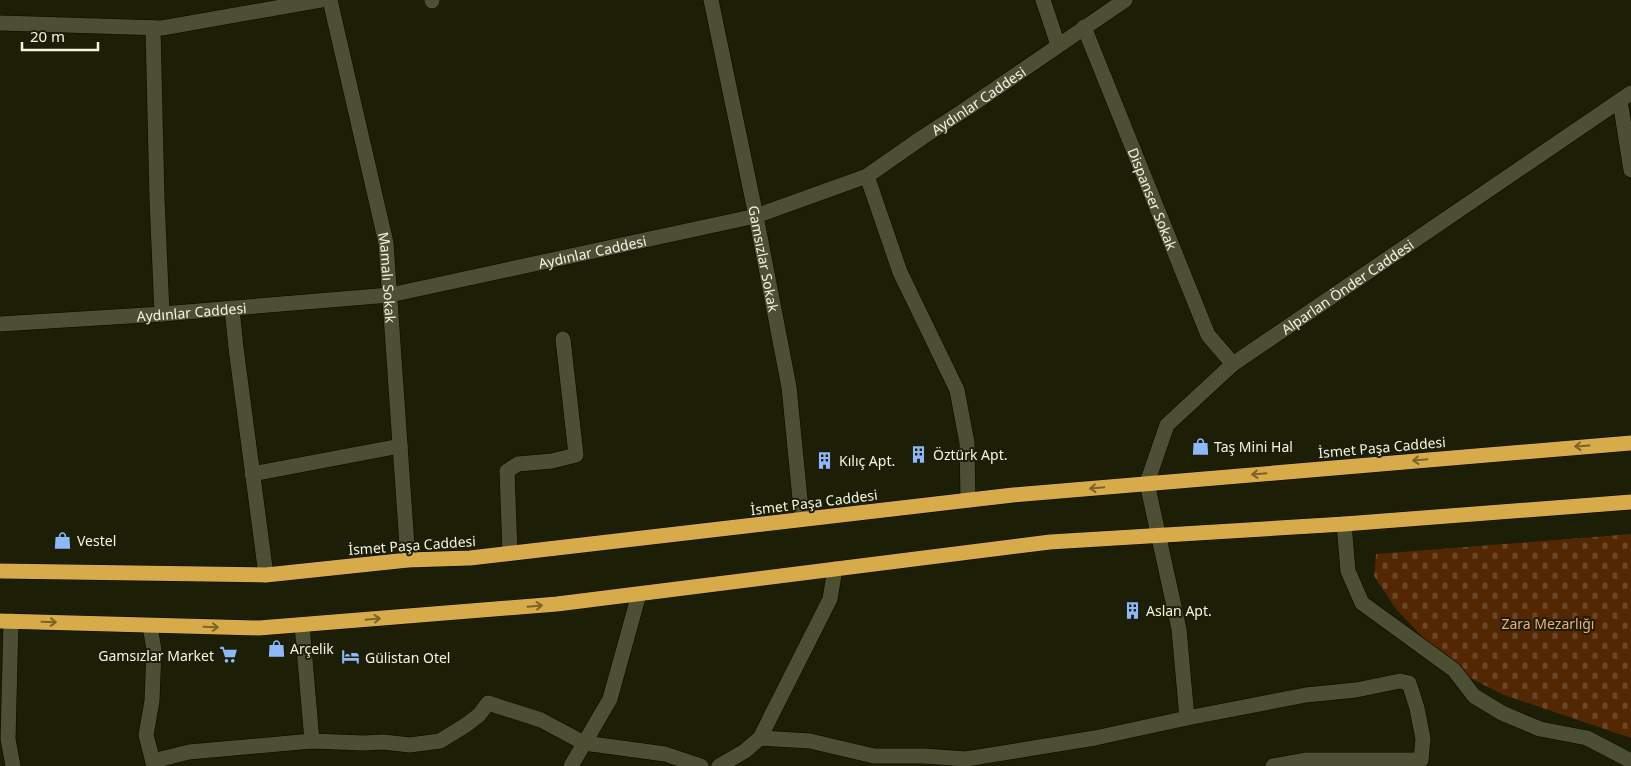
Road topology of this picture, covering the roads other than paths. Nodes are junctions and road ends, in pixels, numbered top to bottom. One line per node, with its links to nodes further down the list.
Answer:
1 (321, 0): 8 (street)
2 (330, 0): 15 (street, Mamalı Sokak)
3 (711, 0): 14 (street, Gamsızlar Sokak)
4 (1043, 0): 9 (street)
5 (1125, 0): 7 (street, Aydınlar Caddesi)
6 (0, 23): 8 (street)
7 (1084, 27): 9 (street, Aydınlar Caddesi); 20 (street, Dispanser Sokak)
8 (153, 28): 17 (street)
9 (1058, 45): 13 (street, Aydınlar Caddesi)
10 (1625, 97): 11 (street); 20 (street, Alparlan Önder Caddesi)
11 (1628, 130): 12 (street)
12 (1631, 170)
13 (867, 176): 14 (street, Aydınlar Caddesi); 25 (street)
14 (756, 216): 15 (street, Aydınlar Caddesi); 27 (street, Gamsızlar Sokak)
15 (390, 295): 16 (street, Aydınlar Caddesi); 22 (street, Mamalı Sokak)
16 (232, 308): 17 (street, Aydınlar Caddesi); 23 (street)
17 (162, 314): 18 (street, Aydınlar Caddesi)
18 (0, 324)
19 (563, 339): 30 (street)
20 (1233, 364): 24 (street, Alparlan Önder Caddesi)
21 (1631, 443): 24 (highway, İsmet Paşa Caddesi, one-way to 24)
22 (400, 446): 23 (street); 31 (street, Mamalı Sokak)
23 (252, 474): 34 (street)
24 (1147, 483): 25 (highway, İsmet Paşa Caddesi, one-way to 25); 29 (street)
25 (968, 500): 27 (highway, İsmet Paşa Caddesi)
26 (1631, 502): 28 (highway)
27 (802, 520): 30 (highway, İsmet Paşa Caddesi)
28 (1344, 524): 29 (highway); 43 (street)
29 (1158, 535): 32 (highway); 39 (street)
30 (510, 553): 31 (highway, İsmet Paşa Caddesi)
31 (408, 560): 34 (highway, İsmet Paşa Caddesi)
32 (835, 569): 35 (highway); 40 (street)
33 (0, 571): 34 (highway, İsmet Paşa Caddesi)
34 (266, 575)
35 (639, 594): 37 (highway, one-way to 35); 42 (street)
36 (5, 621): 38 (highway, one-way to 38); 45 (street)
37 (302, 625): 38 (highway, one-way to 37); 41 (street)
38 (150, 626): 44 (street)
39 (1187, 718): 40 (street); 49 (street)
40 (760, 738): 48 (street)
41 (312, 741): 42 (street); 44 (street)
42 (584, 743): 46 (street); 47 (street)
43 (1631, 761)
44 (153, 764)
45 (13, 766)
46 (571, 766)
47 (701, 766)
48 (719, 766)
49 (1273, 766)

